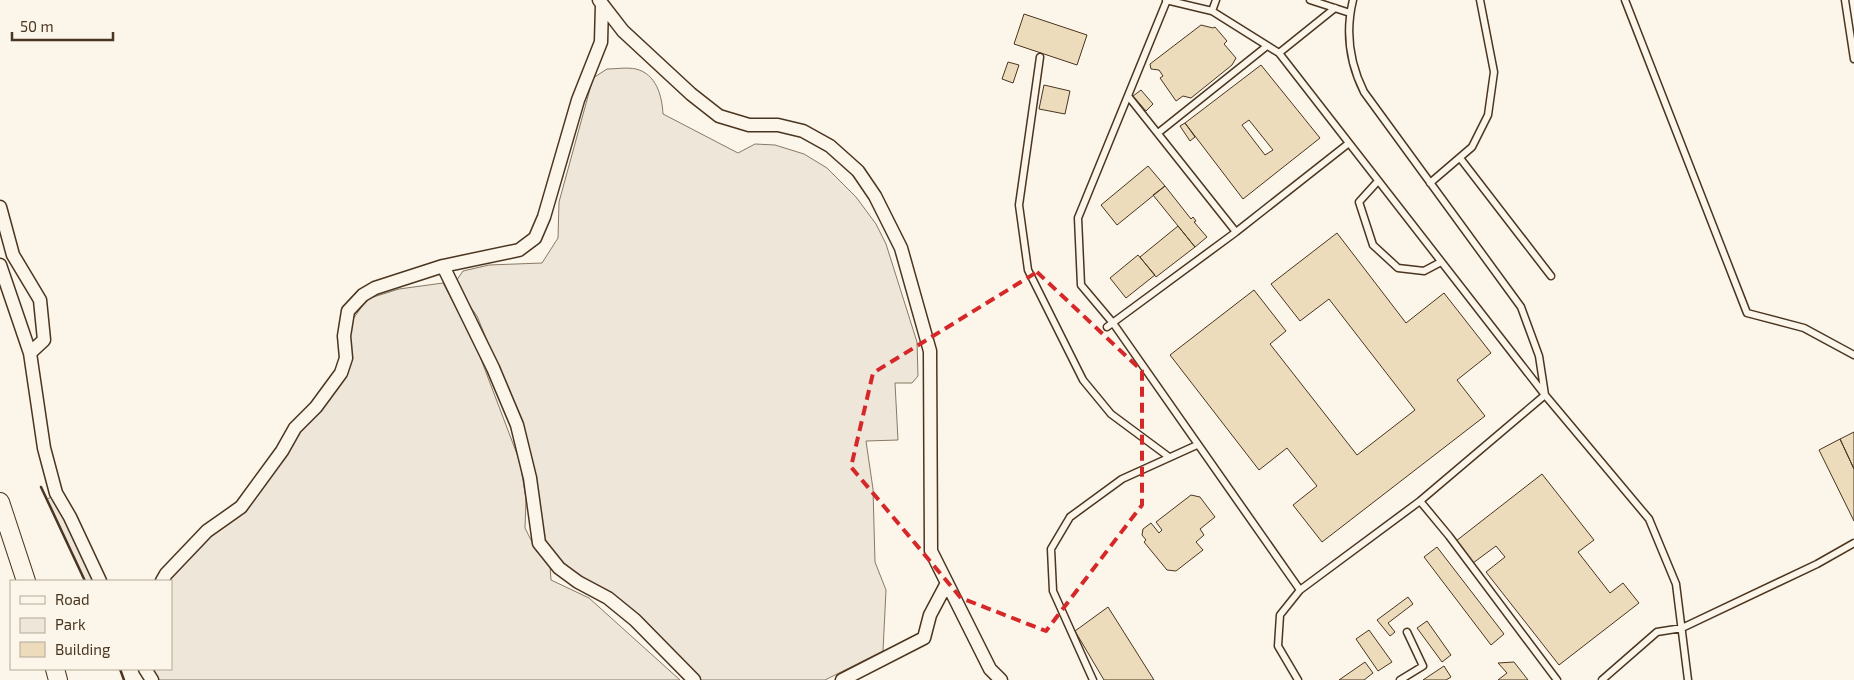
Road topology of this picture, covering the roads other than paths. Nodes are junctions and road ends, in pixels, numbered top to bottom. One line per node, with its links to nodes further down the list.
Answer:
1 (1167, 0): 10 (lane); 16 (lane)
2 (1216, 0): 10 (lane)
3 (1310, 0): 9 (lane)
4 (1353, 0): 11 (lane)
5 (1480, 0): 19 (lane)
6 (1626, 0): 30 (lane)
7 (1845, 0): 15 (lane)
8 (600, 3): 26 (street); 40 (street)
9 (1335, 8): 11 (lane); 13 (lane)
10 (1212, 11): 12 (lane)
11 (1350, 13): 21 (lane)
12 (1267, 46): 13 (lane); 17 (lane)
13 (1279, 53): 18 (lane)
14 (1040, 57): 33 (lane)
15 (1854, 59)
16 (1128, 96): 17 (lane); 28 (lane)
17 (1158, 134): 23 (lane)
18 (1349, 143): 20 (lane); 23 (lane)
19 (1460, 158): 21 (lane); 27 (lane)
20 (1378, 181): 24 (lane); 24 (lane)
21 (1430, 183): 31 (lane)
22 (0, 207): 29 (street)
23 (1236, 232): 28 (lane)
24 (1441, 262): 31 (lane)
25 (0, 265): 29 (street)
26 (443, 266): 39 (street); 44 (street)
27 (1551, 276)
28 (1110, 325): 32 (lane)
29 (30, 353): 38 (street)
30 (1854, 355)
31 (1545, 395): 34 (lane); 42 (lane)
32 (1197, 445): 33 (lane); 41 (lane)
33 (1169, 458): 47 (lane)
34 (1420, 501): 41 (lane); 50 (lane)
35 (0, 502): 37 (main road)
36 (1854, 543): 42 (lane)
37 (26, 580)
38 (100, 580)
39 (163, 580)
40 (946, 583): 45 (street); 46 (street)
41 (1300, 590): 48 (lane)
42 (1682, 628): 51 (lane); 52 (lane)
43 (1407, 632): 49 (lane)
44 (694, 680)
45 (842, 680)
46 (1001, 680)
47 (1093, 680)
48 (1298, 680)
49 (1400, 680)
50 (1557, 680)
51 (1602, 680)
52 (1688, 680)

